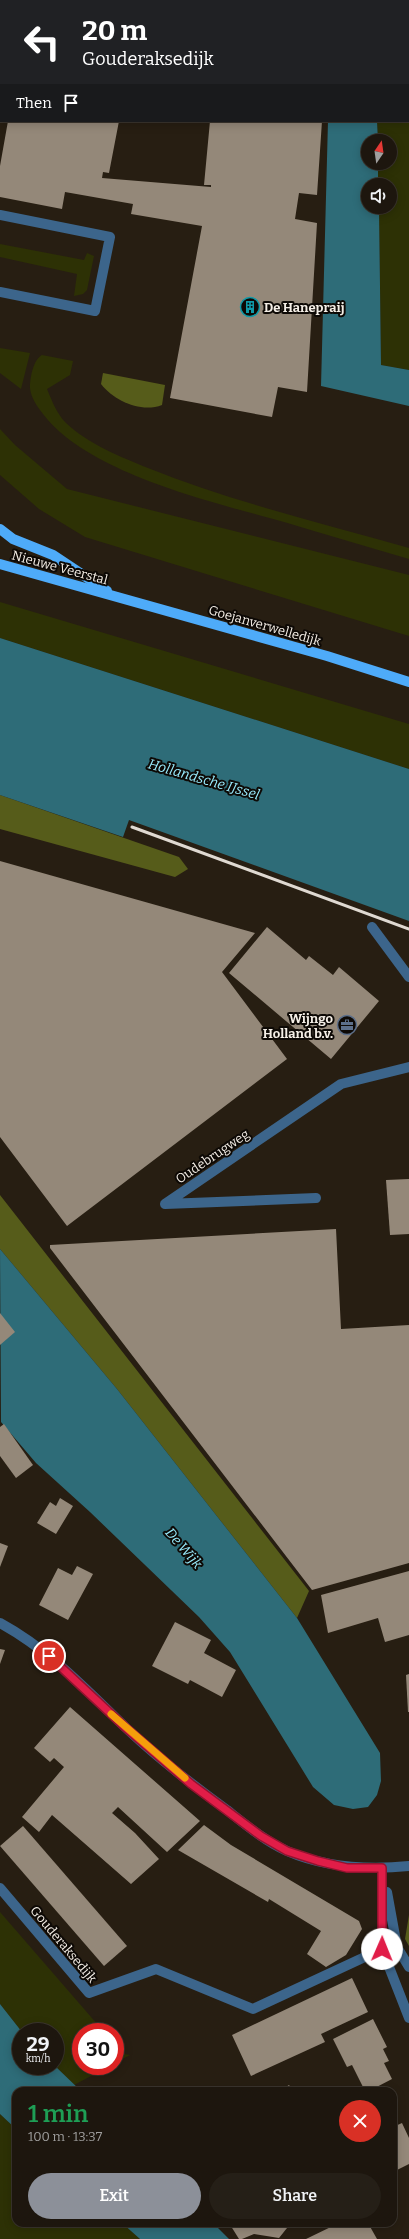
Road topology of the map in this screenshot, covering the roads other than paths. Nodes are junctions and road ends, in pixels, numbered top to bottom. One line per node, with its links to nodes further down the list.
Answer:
1 (0, 215): 2 (street)
2 (0, 292)
3 (0, 529): 5 (main road)
4 (0, 564): 5 (main road, Nieuwe Veerstal)
5 (114, 595): 6 (main road, Goejanverwelledijk)
6 (409, 682)
7 (372, 926): 8 (street)
8 (409, 977)
9 (409, 1067): 10 (street, Oudebrugweg)
10 (316, 1198)
11 (0, 1624): 13 (street)
12 (409, 1866): 13 (street)
13 (382, 1868): 15 (street); 16 (street)
14 (0, 1888): 15 (street, Gouderaksedijk)
15 (382, 1949): 17 (street)
16 (409, 1967)
17 (409, 2018)

